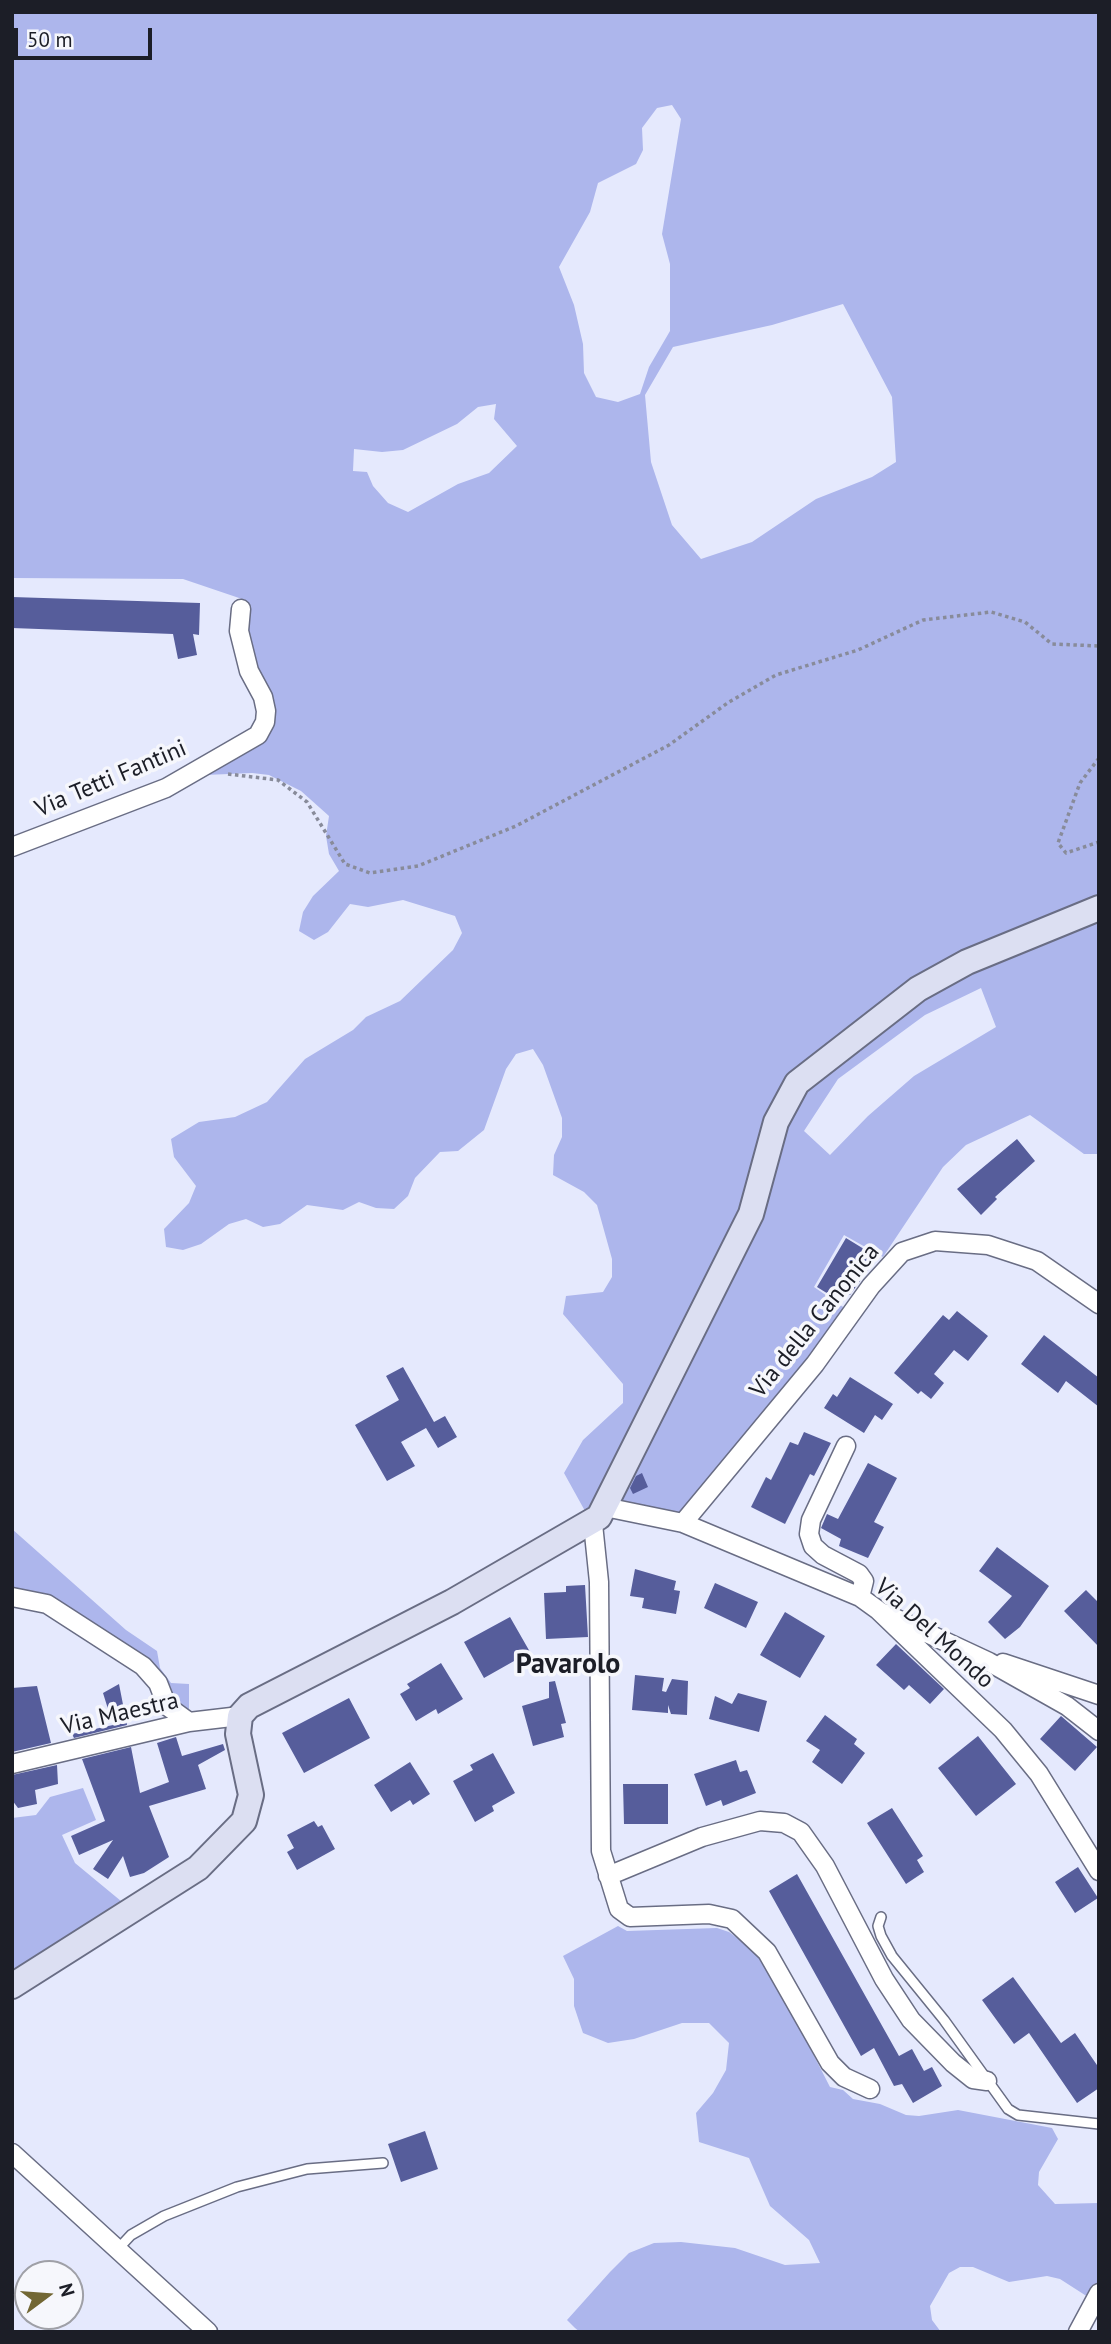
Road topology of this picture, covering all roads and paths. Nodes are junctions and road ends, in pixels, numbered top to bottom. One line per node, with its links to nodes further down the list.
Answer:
1 (241, 609): 4 (street, Via Tetti Fantini)
2 (1099, 646): 4 (path)
3 (1099, 758): 5 (path)
4 (194, 772): 6 (street, Via Tetti Fantini)
5 (1099, 842)
6 (12, 846)
7 (1099, 908): 10 (street)
8 (1099, 1304): 11 (street, Via della Canonica)
9 (846, 1446): 13 (street)
10 (608, 1513): 11 (street, Via Del Mondo); 17 (street); 22 (street)
11 (683, 1522): 13 (street, Via Del Mondo)
12 (12, 1597): 18 (street)
13 (860, 1597): 14 (street, Via Del Mondo)
14 (878, 1610): 15 (street); 21 (street, Via Del Mondo)
15 (989, 1662): 16 (street); 19 (street)
16 (1099, 1695)
17 (240, 1716): 18 (street, Via Maestra); 24 (street)
18 (189, 1722): 20 (street, Via Maestra)
19 (1099, 1731)
20 (12, 1764)
21 (1099, 1871)
22 (608, 1876): 25 (street); 26 (street)
23 (881, 1917): 25 (lane)
24 (12, 1986)
25 (987, 2081): 27 (lane)
26 (870, 2089)
27 (1099, 2124)
28 (12, 2153): 30 (street)
29 (383, 2163): 30 (lane)
30 (117, 2250): 32 (street)
31 (1099, 2293): 33 (street)
32 (208, 2332)
33 (1078, 2332)

